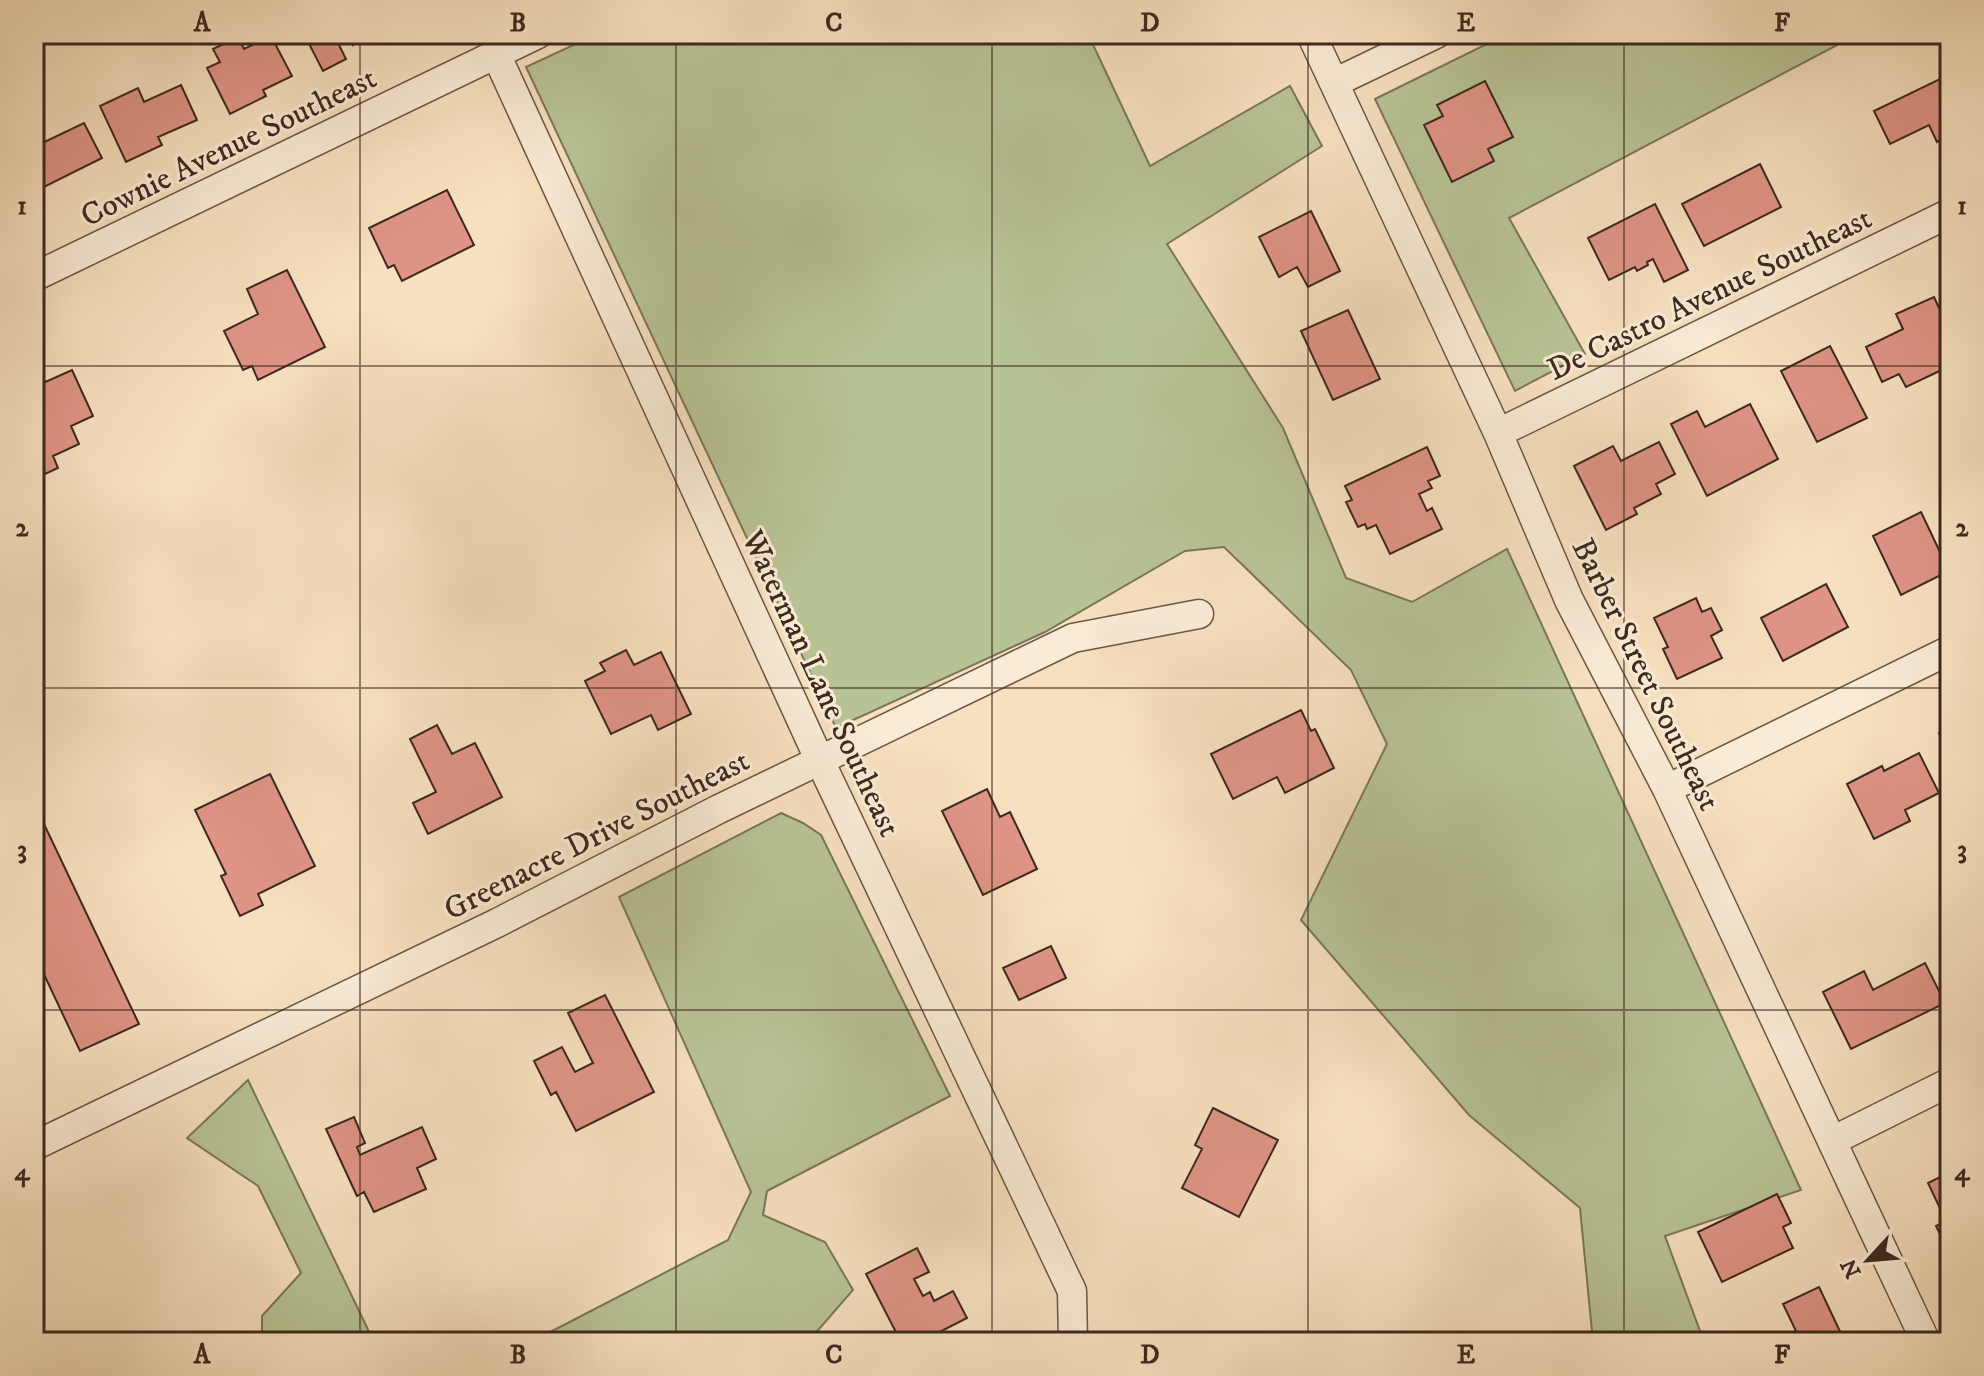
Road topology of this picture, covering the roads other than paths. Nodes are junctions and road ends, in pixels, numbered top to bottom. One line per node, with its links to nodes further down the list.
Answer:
1 (538, 34): 4 (street, Cownie Avenue Southeast)
2 (1311, 34): 5 (street, Barber Street Southeast)
3 (1436, 34): 5 (street)
4 (496, 54): 7 (street, Cownie Avenue Southeast); 11 (street, Waterman Lane Southeast)
5 (1334, 83): 8 (street, Barber Street Southeast)
6 (1950, 213): 8 (street, De Castro Avenue Southeast)
7 (34, 277)
8 (1498, 433): 12 (street, Barber Street Southeast)
9 (1199, 614): 11 (street, Greenacre Drive Southeast)
10 (1950, 650): 12 (street)
11 (820, 761): 15 (street, Greenacre Drive Southeast); 16 (street, Waterman Lane Southeast)
12 (1667, 789): 14 (street, Barber Street Southeast)
13 (1950, 1082): 14 (street)
14 (1832, 1141): 17 (street, Barber Street Southeast)
15 (34, 1146)
16 (1073, 1342)
17 (1926, 1342)

